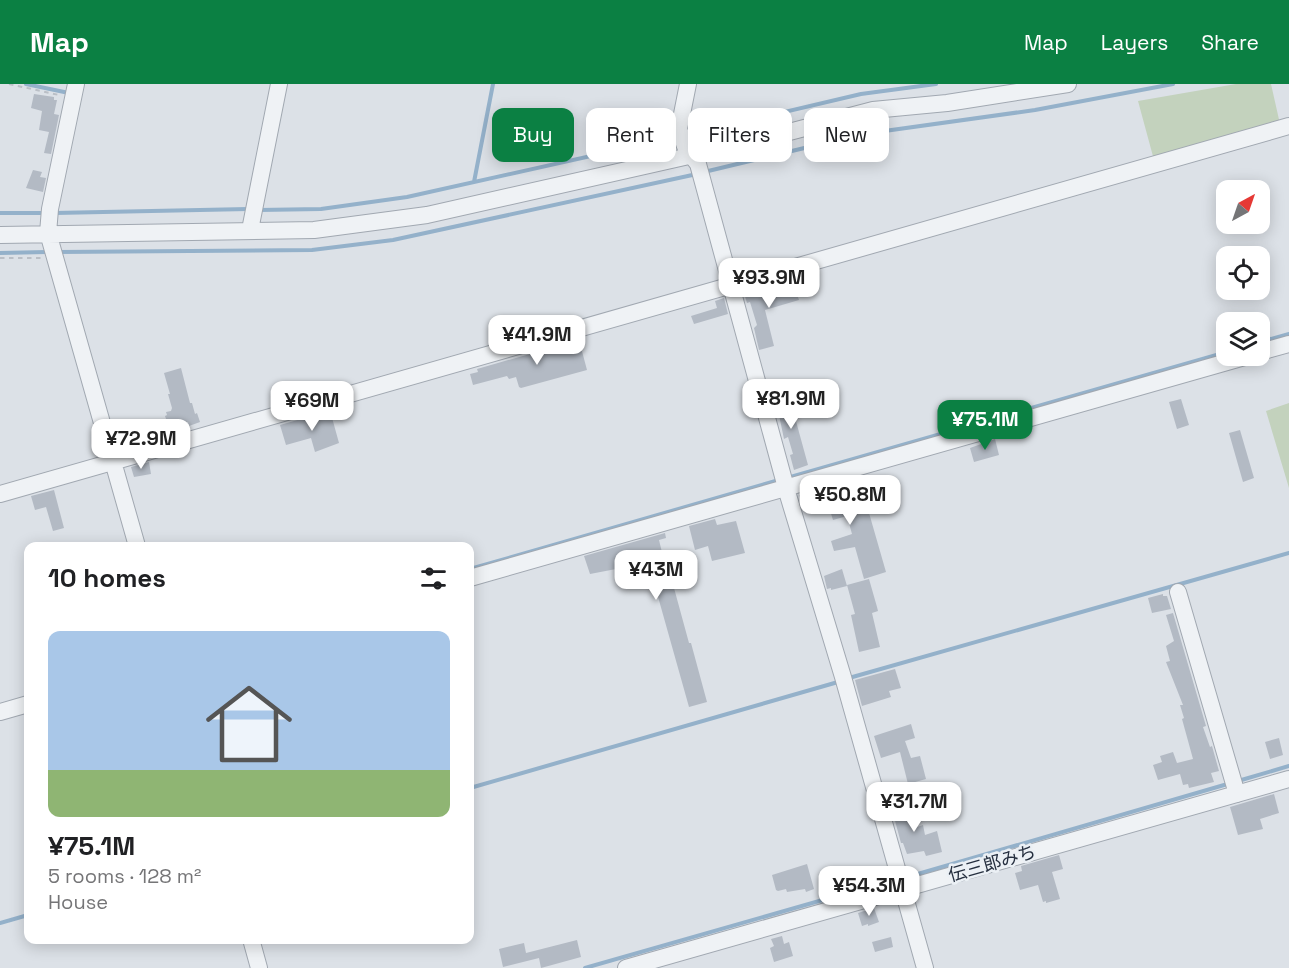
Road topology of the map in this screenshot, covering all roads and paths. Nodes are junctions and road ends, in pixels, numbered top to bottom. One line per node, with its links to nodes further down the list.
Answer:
1 (9, 84): 5 (path)
2 (279, 84): 11 (street)
3 (688, 84): 6 (street)
4 (1068, 84): 8 (street)
5 (75, 91): 13 (street)
6 (689, 108)
7 (1289, 126): 15 (street)
8 (792, 131)
9 (688, 156): 11 (street)
10 (693, 162): 15 (street)
11 (253, 217): 13 (street)
12 (0, 235): 13 (street)
13 (51, 237): 14 (path); 19 (street)
14 (0, 258)
15 (732, 286): 19 (street); 20 (street)
16 (1289, 344): 17 (street)
17 (1270, 349)
18 (1216, 365): 20 (street)
19 (113, 459): 21 (street); 22 (street)
20 (786, 481): 23 (street); 29 (street)
21 (0, 495)
22 (136, 542)
23 (474, 577)
24 (1178, 592): 28 (street)
25 (24, 705): 26 (street)
26 (0, 712)
27 (1289, 779): 28 (street, 伝三郎みち)
28 (1235, 786): 29 (street, 伝三郎みち)
29 (900, 882): 32 (street, 伝三郎みち); 33 (street)
30 (252, 944): 31 (street)
31 (259, 968)
32 (626, 968)
33 (925, 968)

